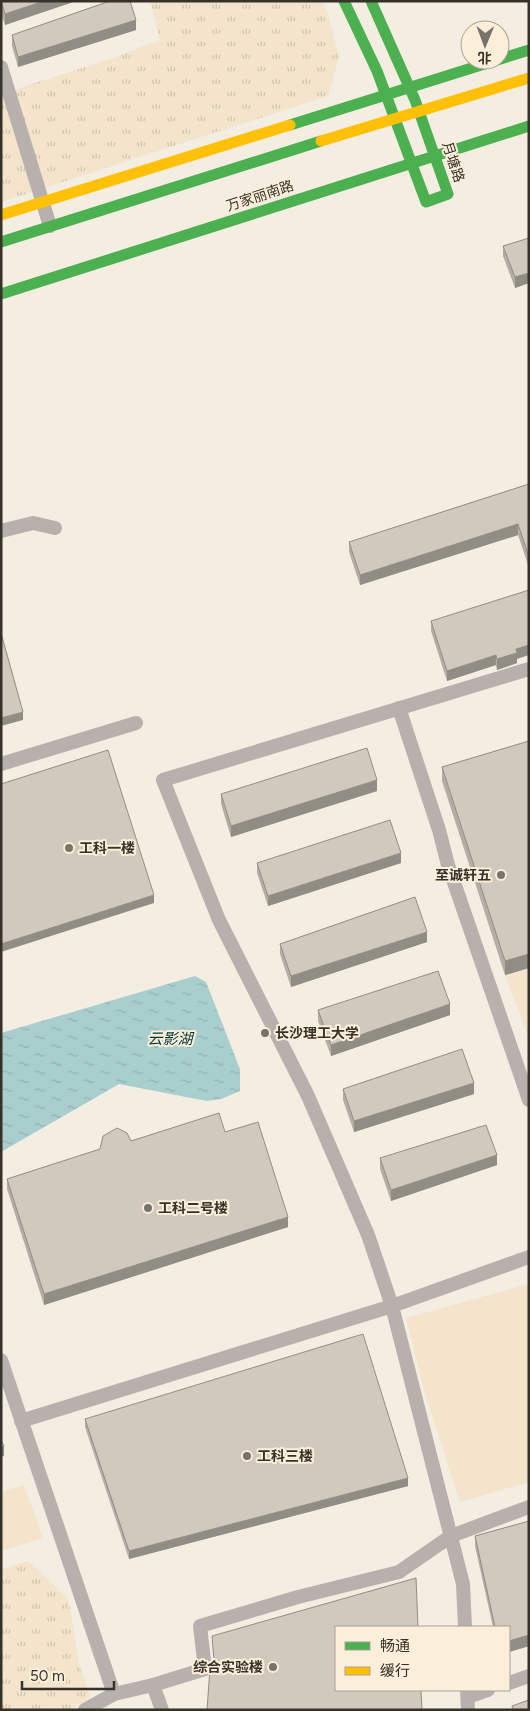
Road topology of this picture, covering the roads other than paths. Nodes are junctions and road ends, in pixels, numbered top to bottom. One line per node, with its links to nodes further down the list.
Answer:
1 (344, 1): 7 (main road, 月塘路)
2 (371, 1): 6 (main road, 月塘路)
3 (529, 50): 6 (main road)
4 (1, 67): 13 (street)
5 (529, 78): 8 (main road)
6 (410, 88): 7 (main road); 8 (main road, 月塘路)
7 (387, 95): 9 (main road, 月塘路); 13 (main road)
8 (420, 112): 9 (main road); 11 (main road, 月塘路)
9 (396, 118): 12 (main road, 月塘路); 15 (main road)
10 (529, 126): 11 (main road, 万家丽南路)
11 (436, 156): 12 (main road, 万家丽南路); 12 (main road, 月塘路)
12 (413, 163): 17 (main road, 万家丽南路)
13 (42, 202): 14 (main road); 15 (street)
14 (1, 215)
15 (50, 226): 16 (main road)
16 (1, 242)
17 (1, 294)
18 (55, 528): 19 (street)
19 (1, 531)
20 (529, 669): 21 (street)
21 (398, 708): 24 (street); 26 (street)
22 (136, 723): 23 (street)
23 (1, 764)
24 (529, 1100)
25 (529, 1257): 26 (street)
26 (392, 1306): 28 (street); 30 (street)
27 (1, 1360): 28 (street)
28 (21, 1421): 35 (street)
29 (529, 1507): 30 (street)
30 (451, 1536): 31 (street); 34 (street)
31 (465, 1626)
32 (529, 1676): 33 (street)
33 (510, 1683)
34 (153, 1685): 35 (street); 37 (street)
35 (114, 1694): 36 (street)
36 (85, 1710)
37 (162, 1710)

